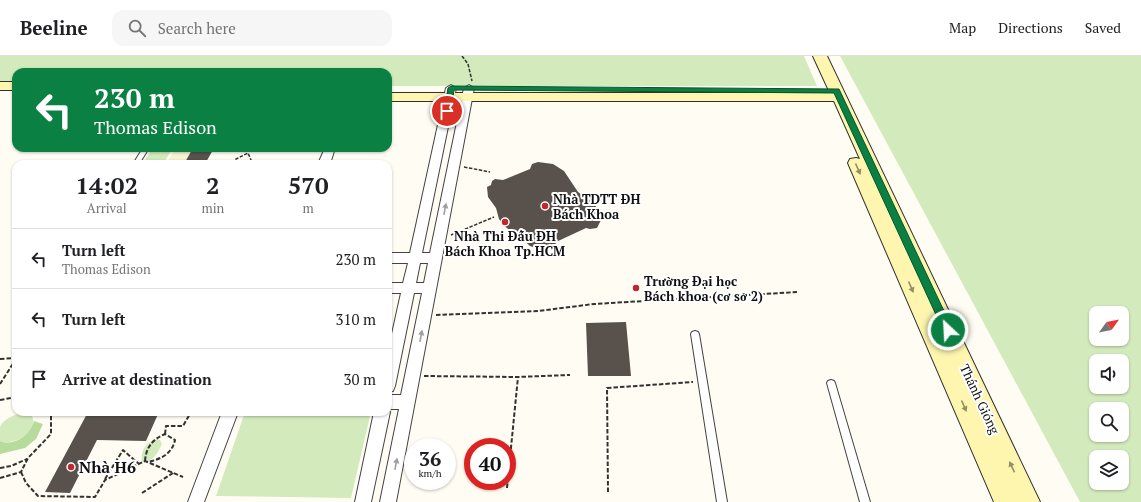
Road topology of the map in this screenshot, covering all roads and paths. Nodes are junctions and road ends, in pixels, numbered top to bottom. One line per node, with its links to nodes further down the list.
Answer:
1 (462, 56): 7 (path)
2 (809, 56): 9 (street, Thánh Gióng)
3 (820, 56): 9 (street, Thánh Gióng)
4 (0, 86): 5 (street)
5 (12, 86)
6 (392, 88): 8 (street)
7 (470, 91): 8 (street); 9 (street); 16 (street)
8 (451, 93): 12 (street); 15 (street)
9 (832, 94): 22 (street, Thánh Gióng)
10 (0, 96): 11 (street)
11 (12, 96)
12 (392, 97)
13 (235, 160): 14 (path)
14 (251, 160)
15 (437, 160): 16 (street); 20 (street)
16 (454, 163): 17 (path); 19 (street, one-way to 16)
17 (490, 172)
18 (494, 217): 19 (path)
19 (439, 240): 21 (street)
20 (415, 258): 21 (street); 23 (street); 25 (street)
21 (436, 258): 26 (street)
22 (906, 258): 66 (street, Thánh Gióng, one-way to 66); 67 (street, Thánh Gióng, one-way to 22)
23 (392, 262)
24 (392, 288): 25 (street)
25 (409, 288): 26 (street); 33 (street)
26 (430, 288): 28 (street)
27 (797, 292): 28 (path)
28 (424, 316): 35 (street, one-way to 28)
29 (695, 334): 37 (lane)
30 (12, 358): 31 (path)
31 (0, 359)
32 (12, 364): 39 (path)
33 (392, 367)
34 (570, 375): 36 (path)
35 (413, 376): 36 (path); 43 (street)
36 (518, 377): 49 (path)
37 (702, 381): 59 (path); 64 (lane)
38 (831, 383): 65 (lane)
39 (0, 384)
40 (12, 398): 41 (path)
41 (0, 400)
42 (392, 402): 43 (street)
43 (408, 402): 63 (street, one-way to 43)
44 (51, 416): 50 (path)
45 (188, 416): 48 (path)
46 (228, 416): 61 (street)
47 (381, 416): 62 (street)
48 (165, 434): 51 (path); 51 (path)
49 (512, 438)
50 (28, 458): 53 (path); 54 (path)
51 (146, 462): 52 (path); 55 (path)
52 (139, 464): 58 (path); 58 (path)
53 (0, 468)
54 (21, 472): 57 (path); 58 (path)
55 (174, 473): 56 (path); 60 (path)
56 (184, 477)
57 (0, 478)
58 (105, 480)
59 (608, 492)
60 (142, 493)
61 (196, 502)
62 (363, 502)
63 (388, 502)
64 (722, 502)
65 (865, 502)
66 (1006, 502)
67 (1028, 502)

